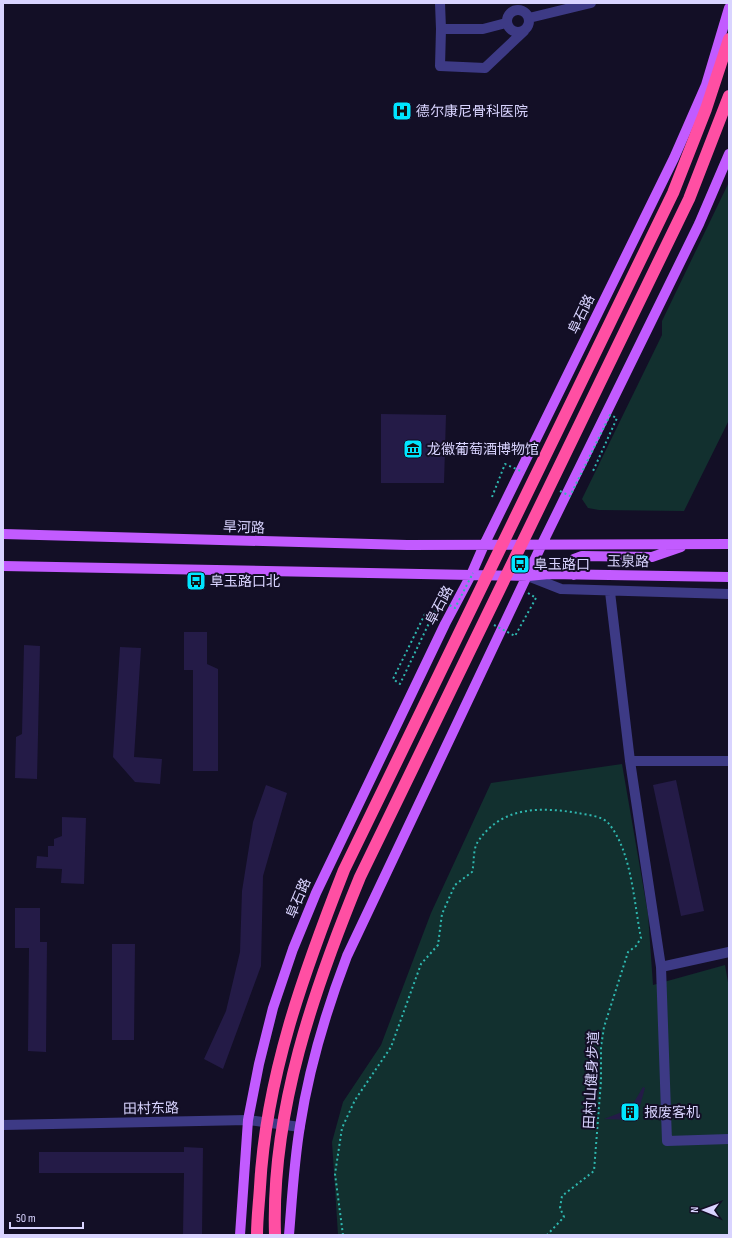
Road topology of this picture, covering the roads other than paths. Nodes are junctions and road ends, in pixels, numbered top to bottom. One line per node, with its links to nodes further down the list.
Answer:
1 (440, 3): 6 (street)
2 (591, 3): 4 (street)
3 (729, 8): 15 (main road, 阜石路)
4 (529, 18): 5 (street); 7 (street)
5 (506, 23): 6 (street); 7 (street)
6 (440, 29): 7 (street)
7 (524, 31)
8 (729, 39): 32 (highway, bridge)
9 (729, 96): 33 (highway, bridge)
10 (729, 154): 12 (main road)
11 (3, 534): 15 (main road, 旱河路)
12 (542, 544): 13 (main road, 玉泉路); 15 (main road, 旱河路); 19 (main road)
13 (690, 544): 14 (main road, 玉泉路); 18 (main road)
14 (726, 544)
15 (484, 545): 17 (main road, 阜石路)
16 (3, 566): 17 (main road)
17 (472, 574): 19 (main road, 玉泉路); 27 (main road, 阜石路)
18 (574, 575): 19 (main road, 玉泉路); 20 (main road, 玉泉路)
19 (528, 576): 21 (street); 29 (main road)
20 (729, 577)
21 (610, 592): 22 (street); 23 (street)
22 (729, 594)
23 (630, 761): 24 (street); 26 (street)
24 (729, 761)
25 (729, 952): 26 (street)
26 (661, 966): 30 (street)
27 (248, 1120): 28 (street, 田村东路); 29 (street, 田村东路); 31 (main road, 阜石路)
28 (3, 1125)
29 (300, 1127): 34 (main road)
30 (729, 1139)
31 (240, 1235)
32 (257, 1235)
33 (275, 1235)
34 (289, 1235)

